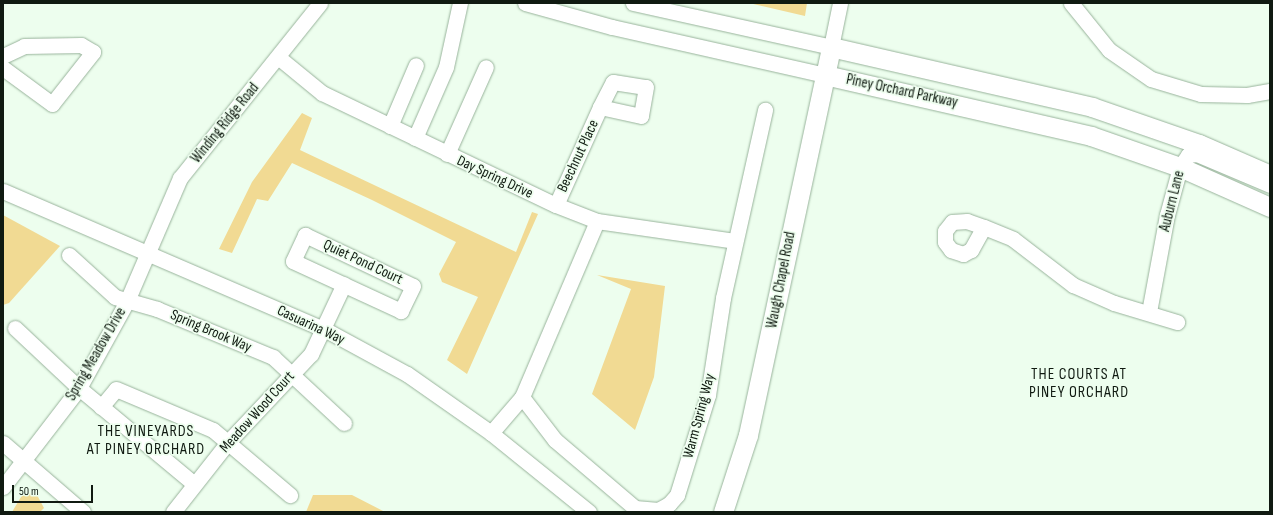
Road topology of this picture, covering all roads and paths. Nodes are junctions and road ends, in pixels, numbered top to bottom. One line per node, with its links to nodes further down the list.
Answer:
1 (320, 3): 9 (street, Winding Ridge Road)
2 (460, 3): 18 (street)
3 (525, 3): 13 (street, Piney Orchard Parkway)
4 (633, 3): 7 (street, Piney Orchard Parkway)
5 (840, 3): 7 (street)
6 (1071, 3): 14 (street)
7 (831, 47): 13 (main road, Waugh Chapel Road); 21 (main road, Piney Orchard Parkway)
8 (3, 56): 12 (street)
9 (278, 57): 17 (street, Day Spring Drive); 29 (street, Winding Ridge Road)
10 (416, 65): 17 (street)
11 (486, 66): 19 (street)
12 (3, 68)
13 (825, 75): 20 (main road, Piney Orchard Parkway); 52 (main road, Waugh Chapel Road)
14 (1270, 91)
15 (600, 108): 24 (street, Beechnut Place)
16 (765, 110): 28 (street, Warm Spring Way)
17 (390, 126): 18 (street, Day Spring Drive)
18 (415, 138): 19 (street, Day Spring Drive)
19 (447, 154): 24 (street, Day Spring Drive)
20 (1180, 167): 22 (street, Auburn Lane); 25 (main road, Piney Orchard Parkway); 33 (street, Auburn Lane)
21 (1270, 175)
22 (1270, 185)
23 (3, 191): 29 (street, Casuarina Way)
24 (556, 205): 26 (street, Day Spring Drive)
25 (1270, 207)
26 (596, 221): 28 (street, Day Spring Drive); 39 (street)
27 (984, 227): 33 (street)
28 (735, 241): 39 (street, Warm Spring Way)
29 (148, 253): 32 (street, Spring Meadow Drive); 36 (street, Casuarina Way)
30 (69, 255): 32 (street, Spring Brook Way)
31 (344, 284): 31 (street, Quiet Pond Court); 36 (street, Quiet Pond Court)
32 (127, 301): 37 (street, Spring Brook Way); 38 (street, Spring Meadow Drive)
33 (1149, 312): 34 (street)
34 (1177, 322)
35 (15, 328): 38 (street)
36 (324, 329): 37 (street, Meadow Wood Court); 42 (street, Casuarina Way)
37 (290, 374): 41 (street, Spring Brook Way); 43 (street, Meadow Wood Court)
38 (79, 388): 40 (street); 45 (street, Spring Meadow Drive)
39 (522, 397): 42 (street)
40 (101, 407): 43 (street); 46 (street)
41 (344, 423)
42 (491, 433): 51 (street, Casuarina Way)
43 (228, 442): 46 (street, Meadow Wood Court); 48 (street)
44 (3, 443): 45 (street)
45 (24, 462): 47 (street, Spring Meadow Drive); 49 (street)
46 (193, 484): 50 (street, Meadow Wood Court)
47 (3, 487)
48 (290, 495)
49 (83, 512)
50 (173, 512)
51 (589, 512)
52 (723, 512)

